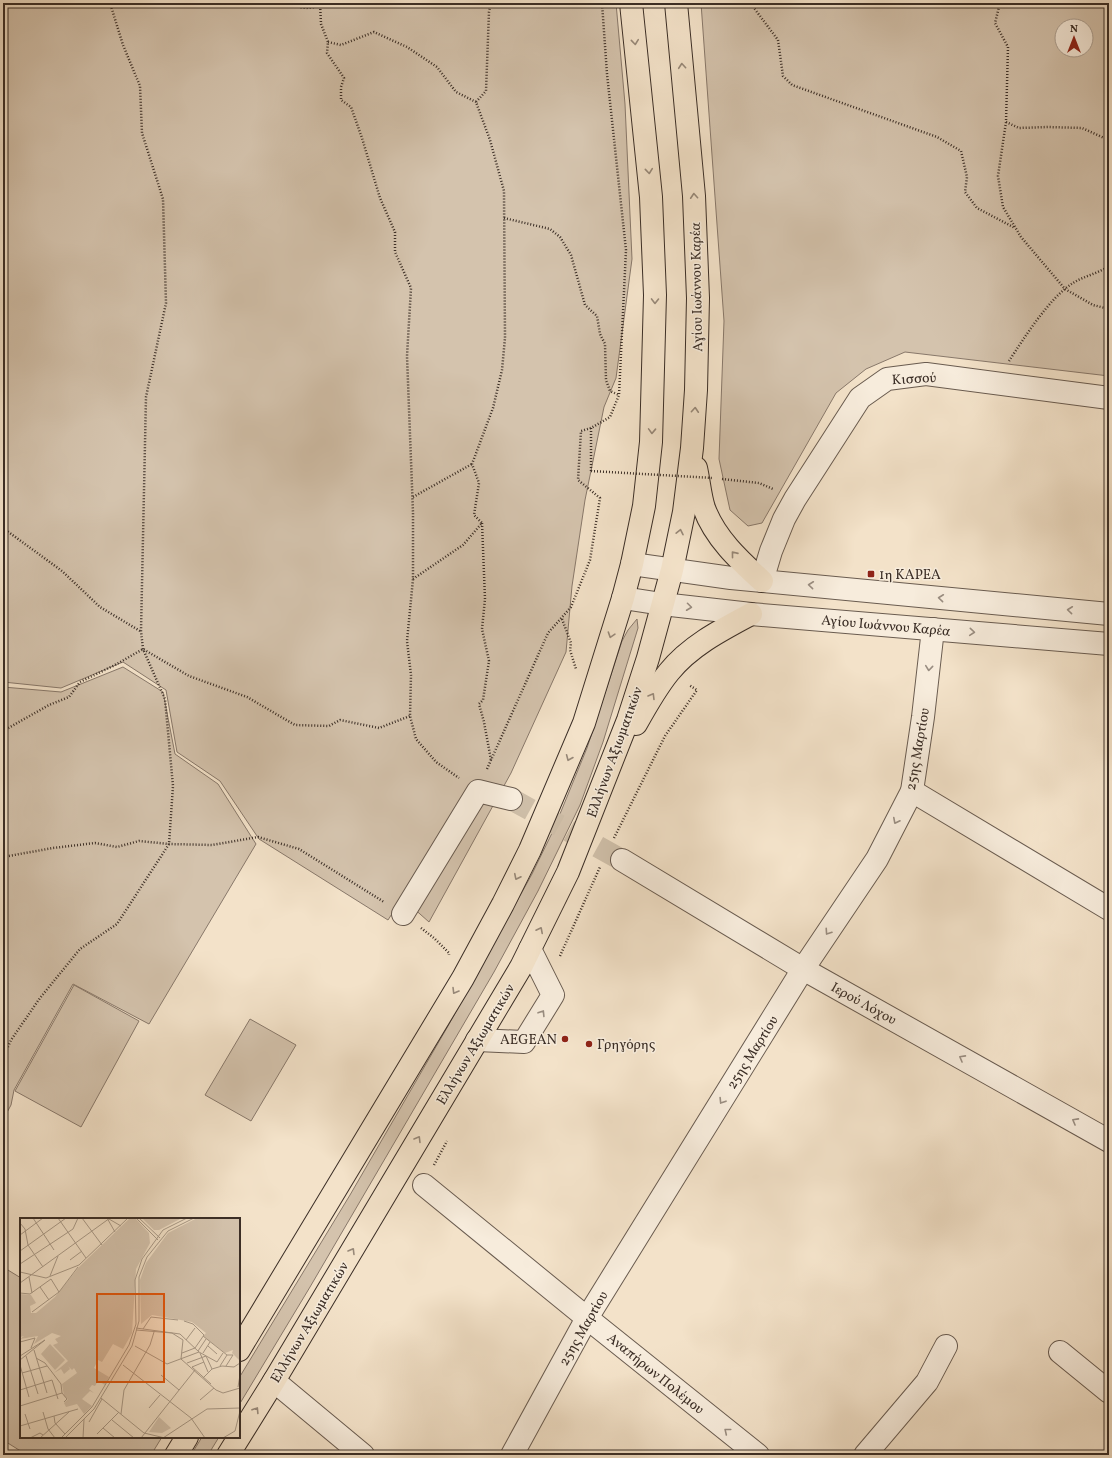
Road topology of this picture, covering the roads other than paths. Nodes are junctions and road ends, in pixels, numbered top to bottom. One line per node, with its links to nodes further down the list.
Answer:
1 (631, 3): 5 (main road, one-way to 5)
2 (676, 3): 4 (main road, Αγίου Ιωάννου Καρέα, one-way to 2)
3 (1109, 398): 7 (street, Κισσού)
4 (692, 448): 6 (main road, Αγίου Ιωάννου Καρέα, one-way to 4); 7 (main road, one-way to 4)
5 (632, 564): 6 (street); 8 (main road)
6 (672, 570): 7 (street); 9 (main road, Αγίου Ιωάννου Καρέα)
7 (762, 581): 11 (street, one-way to 7)
8 (623, 598): 9 (street, Αγίου Ιωάννου Καρέα); 27 (main road, one-way to 27)
9 (662, 604): 10 (street, Αγίου Ιωάννου Καρέα, one-way to 10); 14 (main road, Ελλήνων Αξιωματικών)
10 (750, 614): 12 (street, Αγίου Ιωάννου Καρέα); 14 (main road, one-way to 10)
11 (1109, 614)
12 (933, 629): 13 (street, Αγίου Ιωάννου Καρέα, one-way to 13); 15 (street, 25ης Μαρτίου, one-way to 15)
13 (1109, 644)
14 (616, 753): 20 (main road, Ελλήνων Αξιωματικών, one-way to 14)
15 (912, 791): 18 (street); 21 (street, 25ης Μαρτίου, one-way to 21)
16 (510, 799): 19 (street)
17 (612, 861): 21 (street, Ιερού Λόχου)
18 (1109, 909)
19 (403, 914)
20 (530, 949): 22 (main road, Ελλήνων Αξιωματικών); 22 (street, one-way to 20)
21 (803, 969): 23 (street, Ιερού Λόχου, one-way to 21); 25 (street, 25ης Μαρτίου, one-way to 25)
22 (476, 1040): 29 (main road, Ελλήνων Αξιωματικών, one-way to 22)
23 (1109, 1141)
24 (424, 1185): 25 (street, Αναπήρων Πολέμου)
25 (587, 1318): 37 (street, 25ης Μαρτίου); 38 (street, Αναπήρων Πολέμου, one-way to 25)
26 (946, 1346): 39 (street)
27 (240, 1348)
28 (1060, 1352): 30 (street)
29 (274, 1381): 31 (main road, Ελλήνων Αξιωματικών, one-way to 29); 36 (street)
30 (1109, 1392)
31 (240, 1436)
32 (186, 1438): 34 (main road)
33 (239, 1438): 35 (main road, Ελλήνων Αξιωματικών, one-way to 33)
34 (176, 1455)
35 (228, 1455)
36 (364, 1455)
37 (512, 1455)
38 (758, 1455)
39 (865, 1455)

